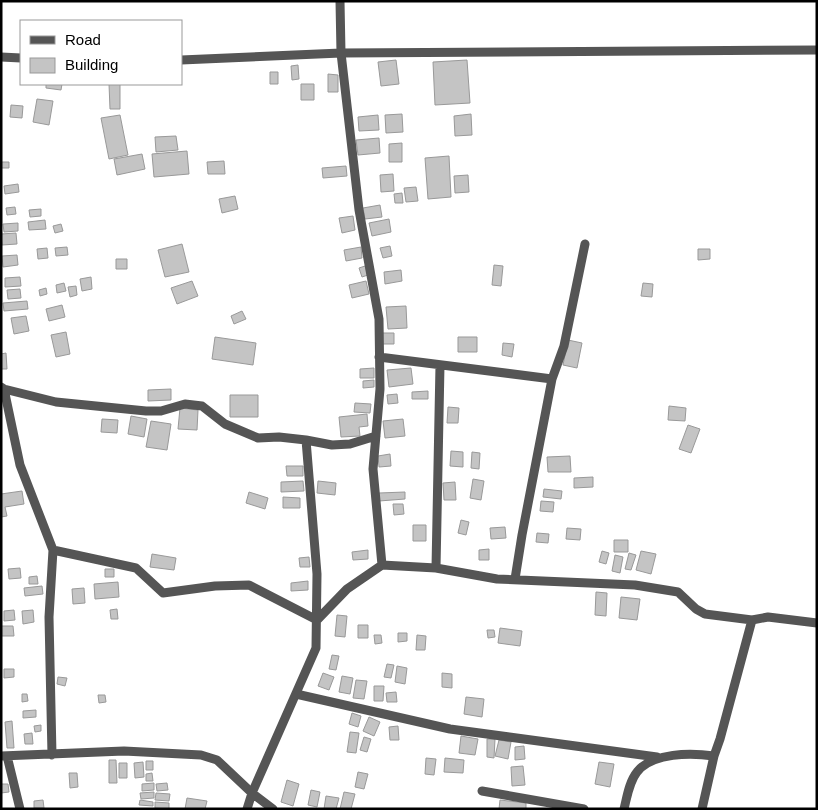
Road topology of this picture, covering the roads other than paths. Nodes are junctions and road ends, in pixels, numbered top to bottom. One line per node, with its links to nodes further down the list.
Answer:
1 (340, 1): 3 (street)
2 (817, 50): 3 (street)
3 (341, 53): 6 (street); 8 (street)
4 (1, 57): 5 (street)
5 (20, 58)
6 (182, 60)
7 (585, 244): 10 (street)
8 (379, 357): 9 (street); 12 (street)
9 (440, 365): 10 (street); 16 (street)
10 (552, 379): 17 (street)
11 (2, 388): 13 (street); 14 (street)
12 (376, 436): 13 (street); 15 (street)
13 (306, 440): 18 (street)
14 (53, 550): 18 (street); 22 (street)
15 (382, 565): 16 (street); 18 (street)
16 (436, 568): 17 (street)
17 (515, 579): 19 (street)
18 (318, 620): 21 (street)
19 (752, 620): 20 (street); 24 (street)
20 (817, 623)
21 (296, 694): 25 (street); 27 (street)
22 (52, 755): 23 (street); 27 (street)
23 (4, 756): 28 (street)
24 (714, 756): 25 (street); 33 (street)
25 (657, 757): 32 (street)
26 (482, 791): 31 (street)
27 (252, 793): 29 (street); 30 (street)
28 (20, 809)
29 (247, 809)
30 (274, 809)
31 (584, 809)
32 (624, 809)
33 (702, 809)

